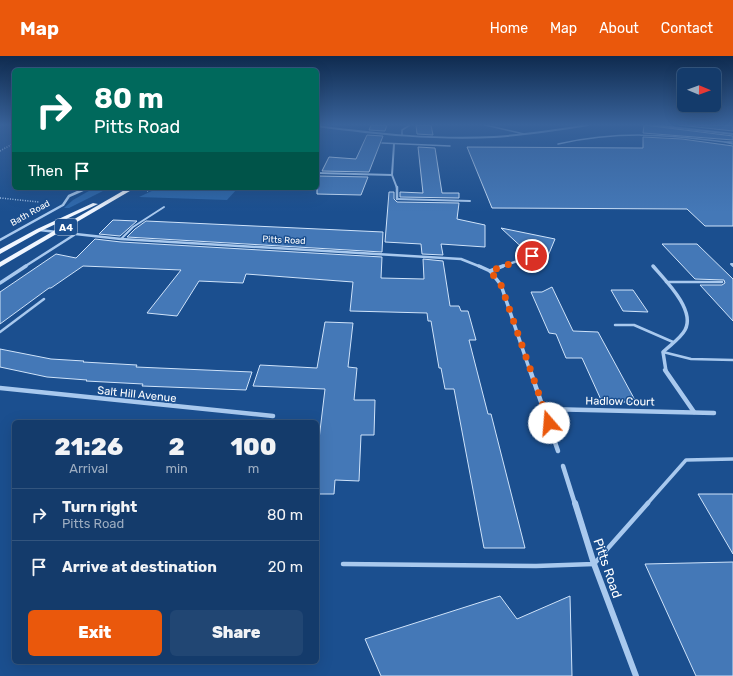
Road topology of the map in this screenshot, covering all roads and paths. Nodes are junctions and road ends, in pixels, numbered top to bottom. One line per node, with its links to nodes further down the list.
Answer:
1 (393, 154): 3 (street)
2 (319, 173): 3 (street)
3 (392, 175): 8 (street)
4 (82, 190): 10 (street, Bath Road)
5 (128, 190): 12 (main road, Bath Road / A4)
6 (129, 190): 13 (main road, Bath Road / A4)
7 (0, 198): 10 (path)
8 (397, 199): 9 (lane)
9 (470, 201)
10 (63, 205): 16 (street, Bath Road)
11 (164, 207): 15 (lane)
12 (39, 230): 13 (street, Pitts Road); 17 (main road, Bath Road / A4)
13 (56, 233): 14 (street, Pitts Road); 19 (main road, Bath Road / A4)
14 (74, 235): 15 (street, Pitts Road); 24 (street)
15 (121, 239): 21 (street, Pitts Road)
16 (0, 240)
17 (0, 252)
18 (532, 256): 21 (street)
19 (0, 265)
20 (653, 266): 22 (street)
21 (490, 271): 32 (street)
22 (666, 282): 23 (lane); 28 (street)
23 (722, 282)
24 (0, 283)
25 (44, 299): 27 (lane)
26 (615, 325): 28 (lane)
27 (0, 332)
28 (673, 342): 29 (street)
29 (662, 352): 30 (lane); 33 (street)
30 (733, 360)
31 (0, 388): 35 (street, Salt Hill Avenue)
32 (545, 409): 33 (street, Hadlow Court); 36 (street)
33 (694, 412): 34 (street, Hadlow Court)
34 (714, 413)
35 (273, 416)
36 (558, 451)
37 (733, 459): 40 (lane)
38 (563, 466): 40 (street, Pitts Road)
39 (343, 564): 40 (lane)
40 (594, 564): 41 (street, Pitts Road)
41 (636, 676)

